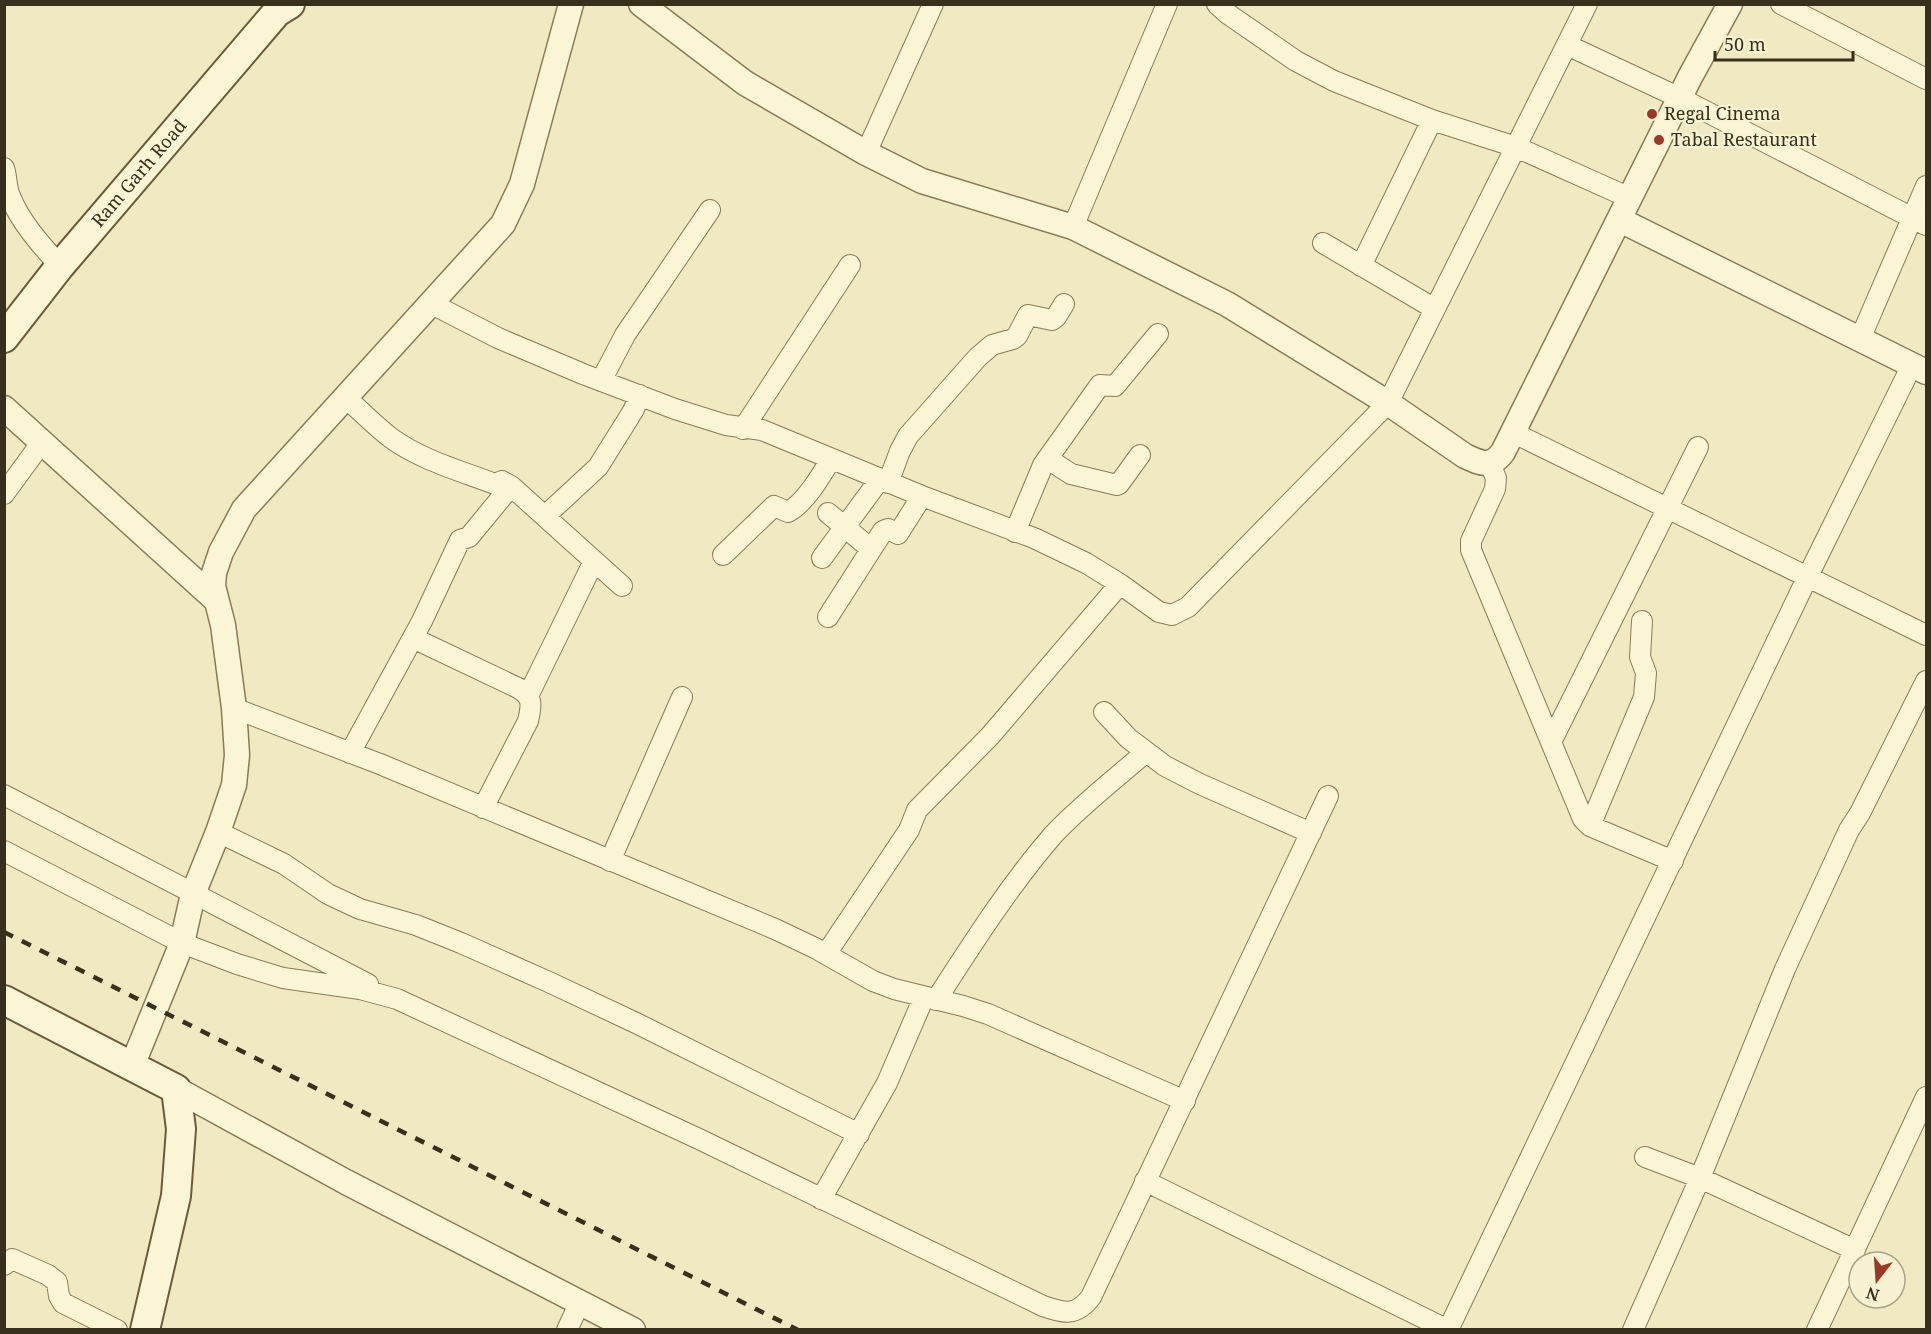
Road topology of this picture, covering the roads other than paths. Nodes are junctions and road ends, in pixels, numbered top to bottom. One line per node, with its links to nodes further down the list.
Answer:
1 (571, 4): 28 (street)
2 (641, 4): 15 (street)
3 (933, 4): 15 (street)
4 (1167, 4): 22 (street)
5 (1217, 4): 13 (street)
6 (1587, 4): 10 (street)
7 (1730, 4): 12 (street)
8 (1781, 4): 11 (street)
9 (282, 7): 25 (main road, Ram Garh Road)
10 (1567, 45): 12 (street); 14 (street)
11 (1926, 79)
12 (1680, 98): 18 (street); 21 (street)
13 (1432, 120): 14 (street); 26 (street)
14 (1516, 147): 18 (street); 29 (street)
15 (866, 153): 22 (street)
16 (4, 168): 25 (street)
17 (1926, 186): 21 (street)
18 (1630, 198): 20 (street)
19 (710, 210): 34 (street)
20 (1620, 220): 32 (street); 40 (street)
21 (1919, 222): 32 (street)
22 (1073, 227): 37 (street)
23 (1323, 243): 26 (street)
24 (850, 265): 39 (street)
25 (60, 266): 31 (main road, Ram Garh Road)
26 (1361, 266): 29 (street)
27 (1064, 303): 47 (street)
28 (432, 304): 34 (street); 36 (street)
29 (1435, 309): 37 (street)
30 (1158, 334): 45 (street)
31 (4, 338)
32 (1860, 339): 33 (street)
33 (1919, 368): 60 (street)
34 (601, 381): 35 (street)
35 (640, 395): 39 (street); 53 (street)
36 (345, 397): 48 (street); 63 (street)
37 (1388, 403): 46 (street); 61 (street)
38 (4, 408): 41 (street)
39 (743, 429): 44 (street)
40 (1512, 432): 46 (street); 51 (street)
41 (42, 442): 49 (street); 63 (street)
42 (1698, 447): 51 (street)
43 (1140, 455): 45 (street)
44 (831, 459): 47 (street); 57 (street)
45 (1048, 459): 55 (street)
46 (1490, 464): 73 (street)
47 (884, 481): 50 (street); 54 (street)
48 (511, 486): 53 (street); 67 (street)
49 (4, 494)
50 (922, 496): 55 (street); 56 (street)
51 (1667, 508): 60 (street); 73 (street)
52 (828, 513): 54 (street)
53 (545, 516): 59 (street)
54 (844, 527): 56 (street); 58 (street)
55 (1015, 532): 61 (street)
56 (871, 549): 64 (street)
57 (723, 555)
58 (822, 558)
59 (594, 561): 62 (street); 69 (street)
60 (1807, 578): 66 (street); 84 (street)
61 (1120, 584): 87 (street)
62 (622, 586)
63 (216, 600): 71 (street)
64 (828, 617)
65 (1642, 621): 79 (street)
66 (1926, 635)
67 (413, 638): 69 (street); 75 (street)
68 (1926, 681): 97 (street)
69 (528, 696): 78 (street)
70 (682, 697): 83 (street)
71 (234, 708): 75 (street); 80 (street)
72 (1104, 712): 74 (street)
73 (1551, 742): 79 (street)
74 (1146, 752): 81 (street); 88 (street)
75 (350, 753): 78 (street)
76 (4, 795): 85 (street)
77 (1328, 796): 81 (street)
78 (483, 808): 83 (street)
79 (1590, 826): 84 (street)
80 (218, 832): 85 (street); 95 (street)
81 (1311, 833): 94 (street)
82 (4, 851): 86 (street)
83 (610, 861): 87 (street)
84 (1672, 861): 108 (street)
85 (194, 894): 86 (street); 89 (street)
86 (182, 943): 89 (street); 91 (street)
87 (826, 954): 88 (street)
88 (930, 998): 94 (street); 95 (street)
89 (398, 999): 99 (street)
90 (4, 1000): 91 (main road)
91 (132, 1066): 92 (main road)
92 (176, 1089): 103 (street); 105 (main road)
93 (1926, 1097): 100 (street)
94 (1185, 1101): 98 (street)
95 (859, 1134): 99 (street)
96 (1645, 1157): 97 (street)
97 (1700, 1178): 100 (street); 109 (street)
98 (1145, 1181): 99 (street); 108 (street)
99 (821, 1198)
100 (1855, 1250)
101 (4, 1265): 104 (street)
102 (1847, 1267): 110 (street)
103 (580, 1302): 106 (street); 107 (street)
104 (117, 1329)
105 (145, 1329)
106 (567, 1329)
107 (633, 1329)
108 (1448, 1329)
109 (1634, 1329)
110 (1817, 1329)

